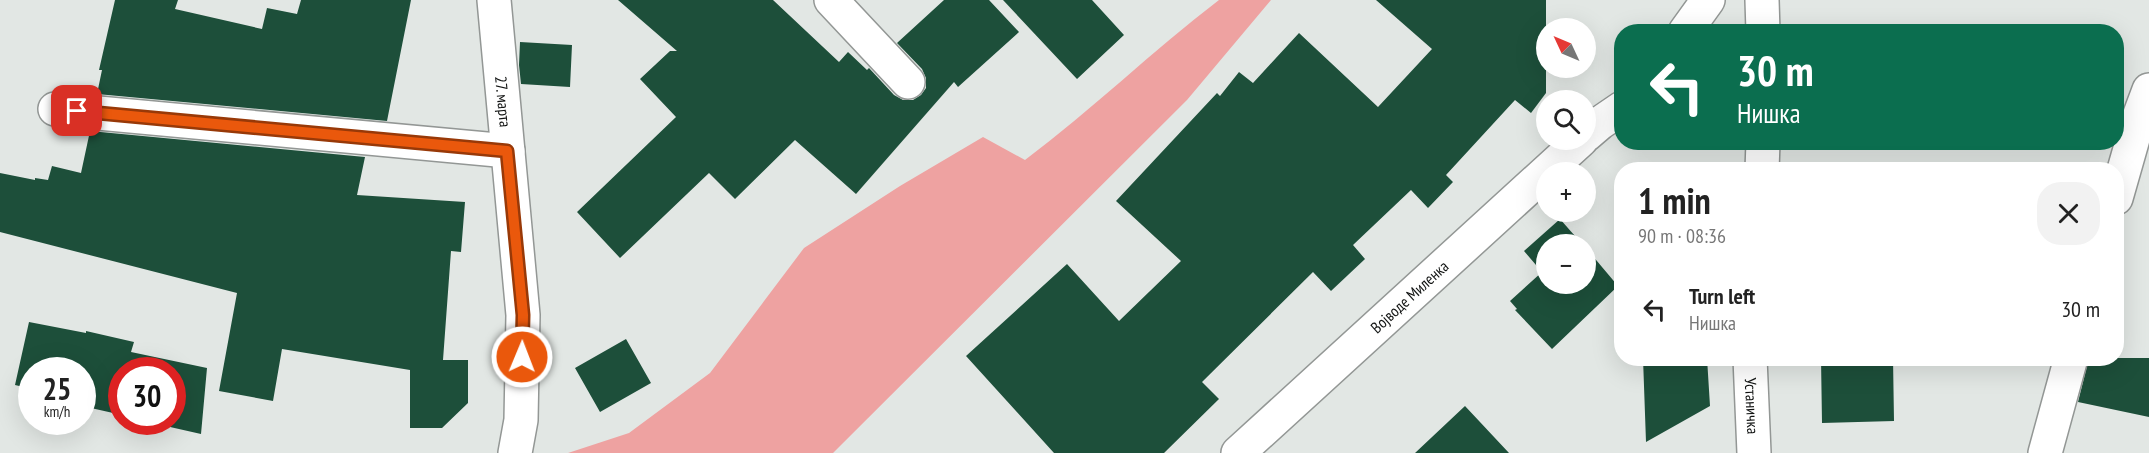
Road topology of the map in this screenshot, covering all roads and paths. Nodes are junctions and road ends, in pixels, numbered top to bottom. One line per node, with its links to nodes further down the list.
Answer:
1 (494, 0): 13 (street, 27. марта)
2 (831, 0): 7 (street)
3 (1708, 0): 5 (street)
4 (1762, 0): 6 (street)
5 (1691, 24)
6 (1763, 24)
7 (908, 82)
8 (2146, 107): 14 (street)
9 (55, 109): 13 (street)
10 (1614, 113): 11 (street)
11 (1596, 126)
12 (1570, 150): 18 (street, Војводе Миленка)
13 (507, 151): 17 (street, 27. марта)
14 (2124, 174)
15 (1750, 366): 19 (street, Устаничка)
16 (2069, 366): 20 (street)
17 (515, 453)
18 (1238, 453)
19 (1754, 453)
20 (2045, 453)

